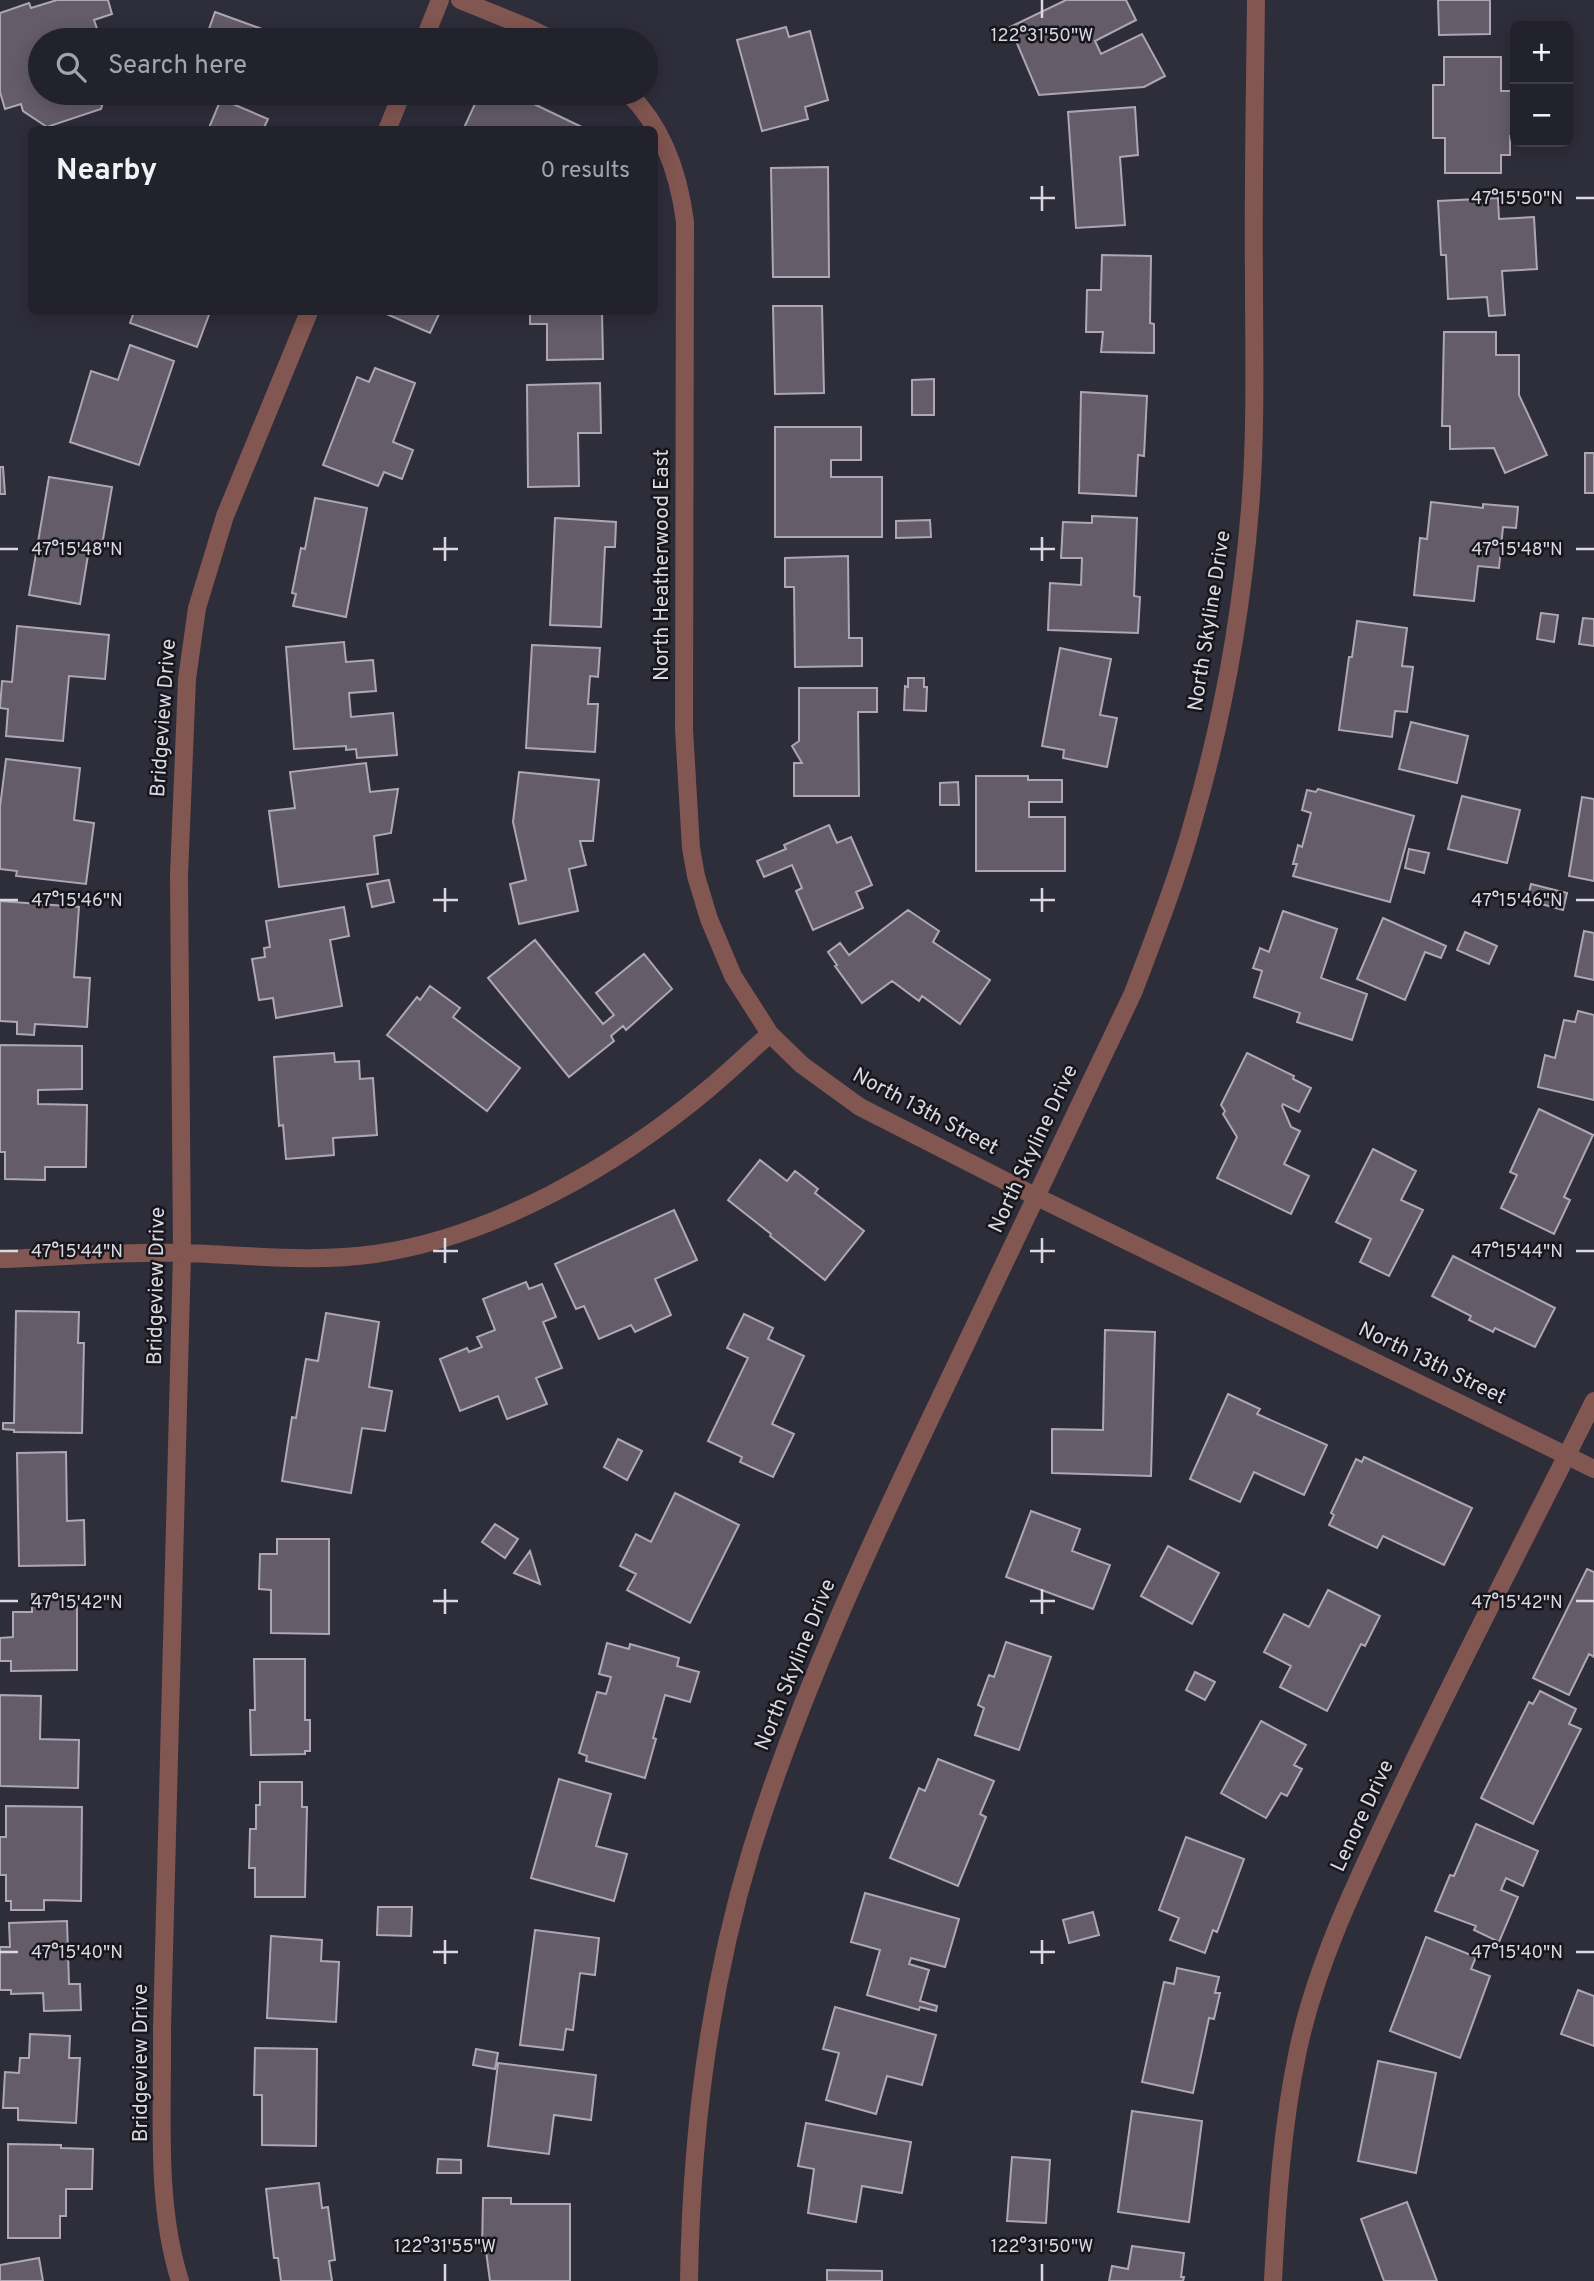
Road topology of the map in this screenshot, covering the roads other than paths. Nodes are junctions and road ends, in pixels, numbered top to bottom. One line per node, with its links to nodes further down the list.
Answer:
1 (440, 0): 4 (street)
2 (460, 0): 5 (street)
3 (1256, 0): 13 (street, North Skyline Drive)
4 (429, 28)
5 (529, 28)
6 (397, 105): 8 (street)
7 (638, 105): 9 (street, North Heatherwood East)
8 (389, 126)
9 (653, 126)
10 (658, 135): 12 (street, North Heatherwood East)
11 (308, 315): 14 (street, Bridgeview Drive)
12 (770, 1034): 13 (street, North 13th Street); 14 (street)
13 (1037, 1197): 17 (street, North 13th Street); 20 (street, North Skyline Drive)
14 (182, 1253): 15 (street); 19 (street, Bridgeview Drive)
15 (0, 1259)
16 (1594, 1401): 17 (street, Lenore Drive)
17 (1567, 1455): 18 (street, North 13th Street); 21 (street, Lenore Drive)
18 (1594, 1469)
19 (180, 2281)
20 (689, 2281)
21 (1273, 2281)

